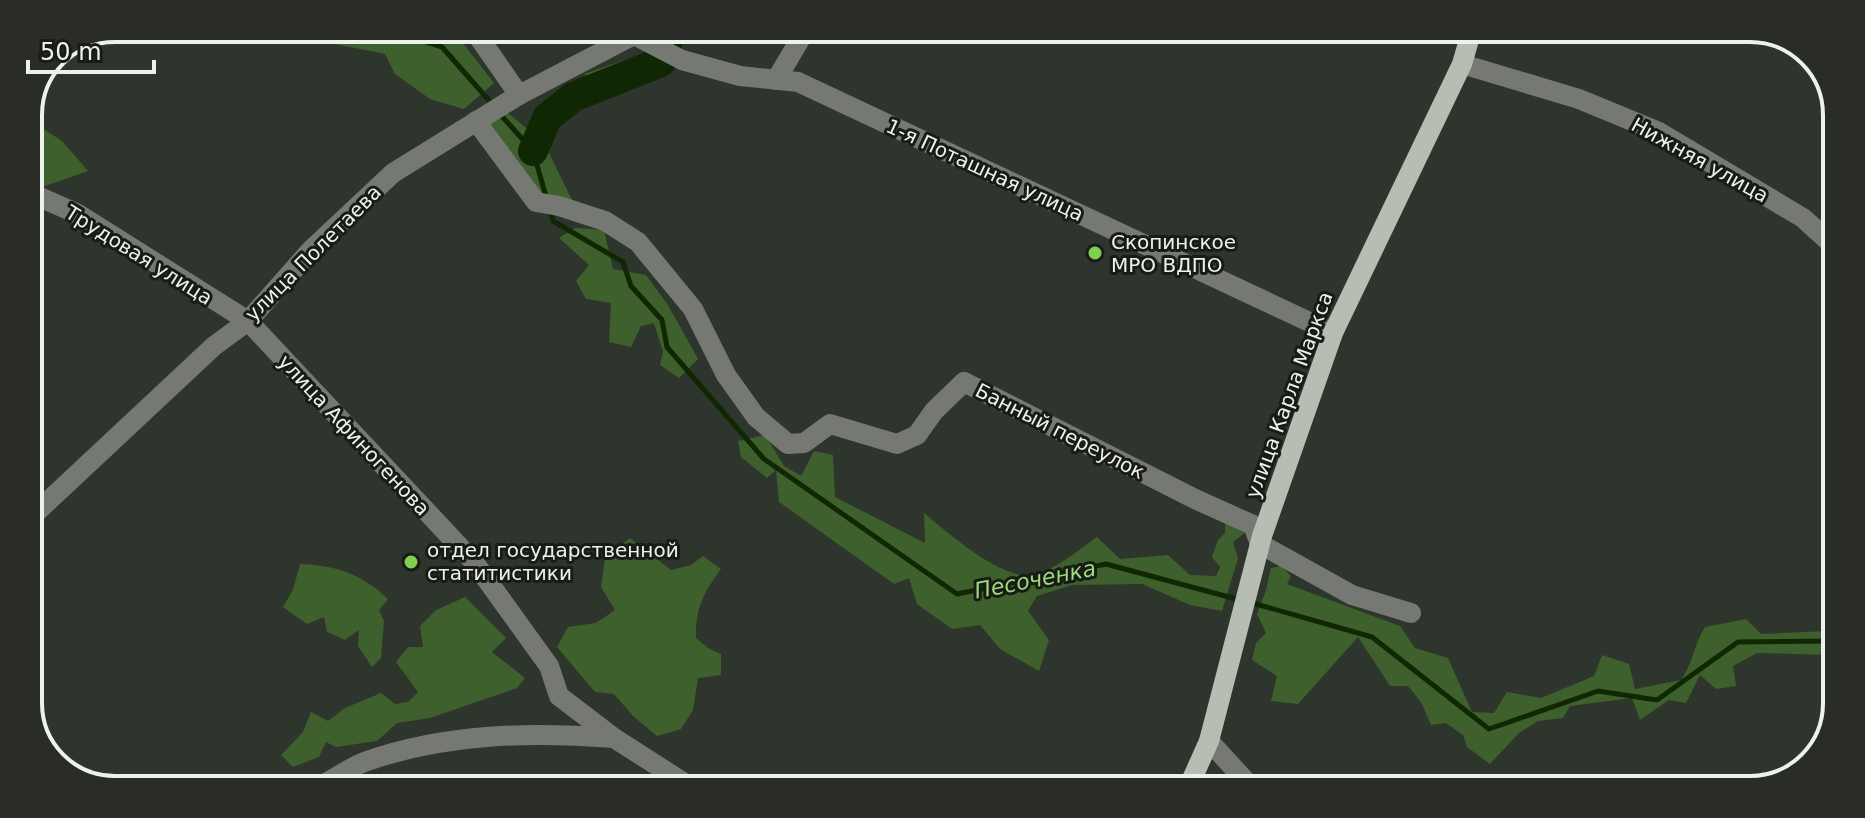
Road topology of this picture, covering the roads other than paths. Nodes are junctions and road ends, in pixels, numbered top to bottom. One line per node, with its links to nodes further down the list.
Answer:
1 (482, 42): 8 (street)
2 (618, 42): 8 (street, улица Полетаева)
3 (651, 42): 7 (street, 1-я Поташная улица)
4 (798, 42): 7 (street)
5 (1468, 42): 6 (main road, улица Карла Маркса)
6 (1462, 64): 11 (street, Нижняя улица); 13 (main road, улица Карла Маркса)
7 (776, 80): 13 (street, 1-я Поташная улица)
8 (519, 95): 9 (street, улица Полетаева)
9 (476, 121): 12 (street, улица Полетаева); 15 (street, Банный переулок)
10 (42, 198): 12 (street, Трудовая улица)
11 (1823, 236)
12 (248, 321): 14 (street, улица Полетаева); 17 (street, улица Афиногенова)
13 (1333, 333): 15 (main road, улица Карла Маркса)
14 (42, 507)
15 (1260, 544): 16 (street, Банный переулок); 18 (main road, улица Карла Маркса)
16 (1411, 613)
17 (614, 738): 19 (street); 20 (street, улица Афиногенова)
18 (1209, 741): 21 (main road, улица Карла Маркса); 22 (street)
19 (338, 776)
20 (673, 776)
21 (1193, 776)
22 (1241, 776)

